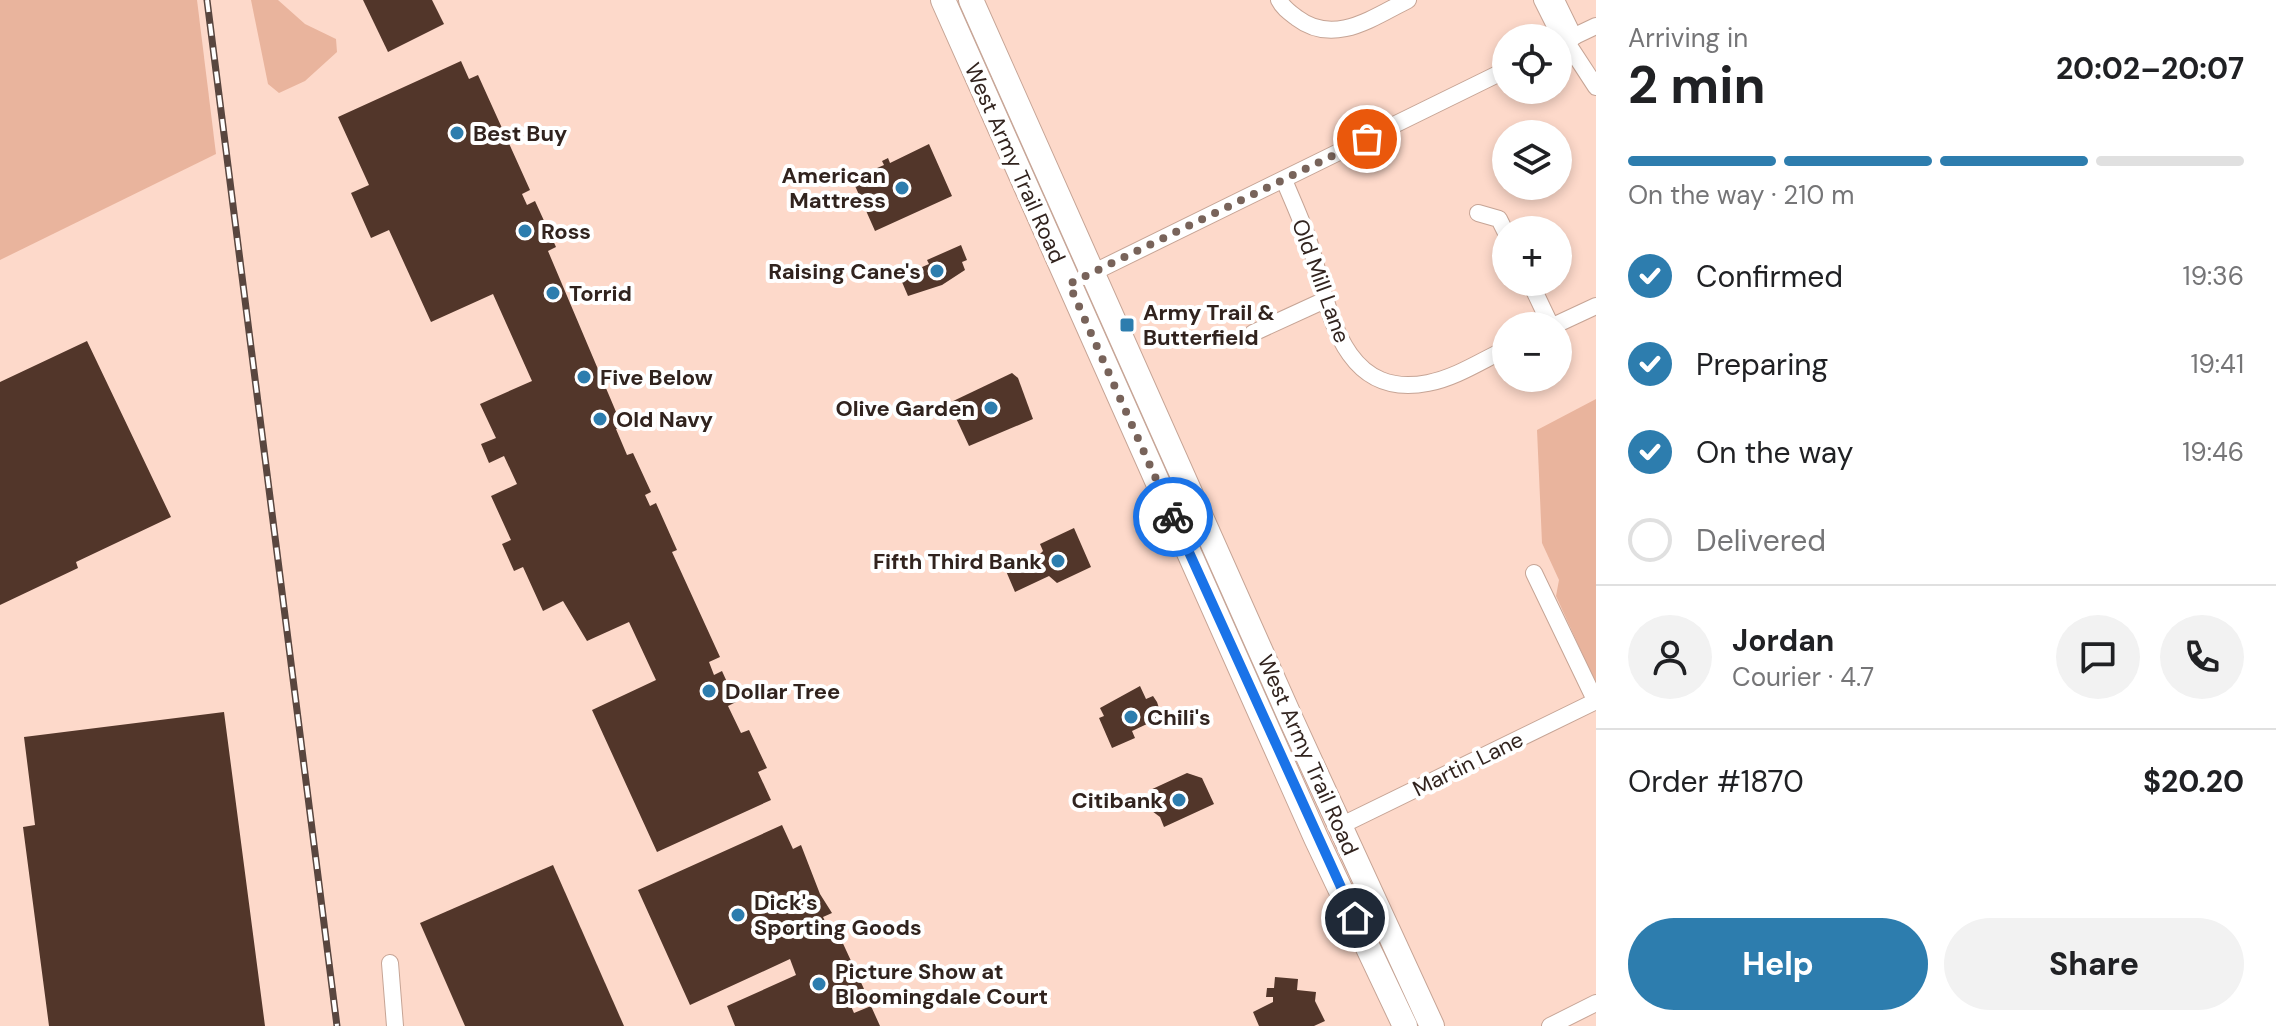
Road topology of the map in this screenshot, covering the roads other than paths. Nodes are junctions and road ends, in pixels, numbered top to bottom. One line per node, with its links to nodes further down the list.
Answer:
1 (943, 0): 18 (main road, West Army Trail Road)
2 (971, 0): 17 (main road, West Army Trail Road)
3 (1279, 0): 4 (street)
4 (1408, 0)
5 (1542, 0): 7 (street)
6 (1556, 0): 8 (street)
7 (1555, 24)
8 (1561, 24)
9 (1596, 26): 10 (street)
10 (1572, 38)
11 (1572, 51): 13 (street)
12 (1492, 77): 14 (street)
13 (1596, 87)
14 (1284, 180): 17 (street); 19 (street, Old Mill Lane)
15 (1478, 213): 16 (street)
16 (1492, 217)
17 (1091, 273): 18 (street); 24 (main road, West Army Trail Road)
18 (1069, 284): 25 (main road, West Army Trail Road)
19 (1325, 300): 22 (street); 23 (street, Old Mill Lane)
20 (1596, 306): 21 (street)
21 (1572, 317)
22 (1253, 333)
23 (1492, 356)
24 (1222, 564): 25 (main road); 28 (main road, West Army Trail Road)
25 (1198, 573): 29 (main road, West Army Trail Road)
26 (1534, 573): 27 (street)
27 (1596, 702): 28 (street, Martin Lane)
28 (1340, 826): 30 (main road, West Army Trail Road)
29 (1316, 838): 30 (main road); 34 (main road, West Army Trail Road)
30 (1352, 853): 35 (main road, West Army Trail Road)
31 (390, 963): 33 (street)
32 (1596, 1003): 36 (street)
33 (395, 1026)
34 (1405, 1026)
35 (1432, 1026)
36 (1550, 1026)

